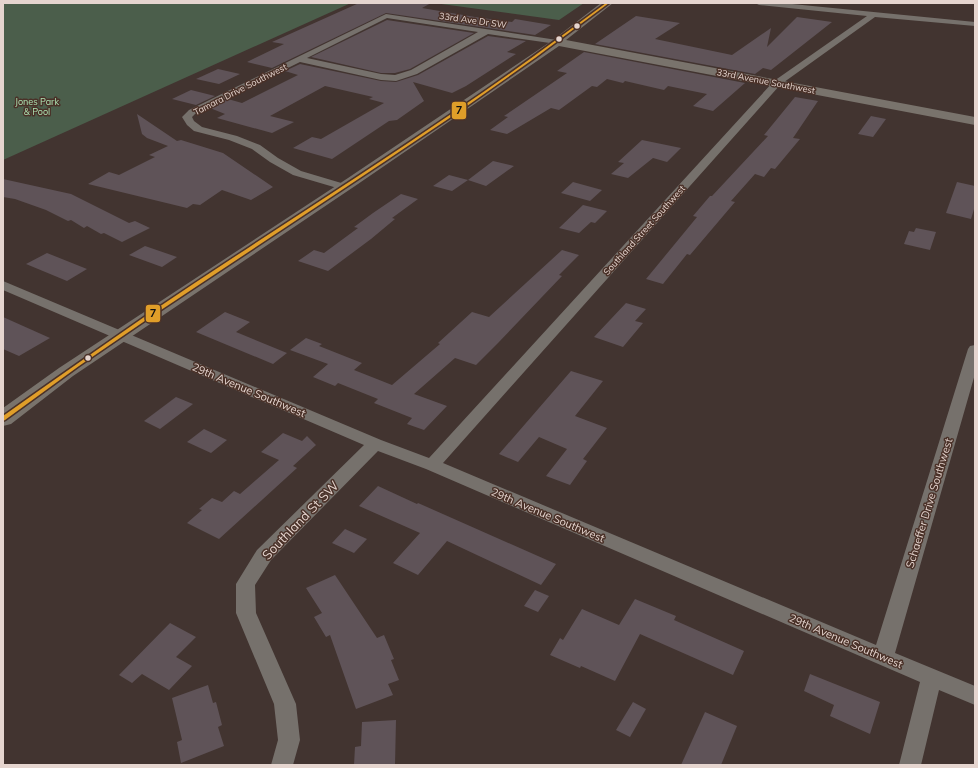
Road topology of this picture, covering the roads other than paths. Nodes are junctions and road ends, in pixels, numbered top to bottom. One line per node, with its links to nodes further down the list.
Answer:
1 (608, 3): 7 (main road)
2 (759, 3): 3 (street)
3 (874, 14): 5 (street); 9 (street, Southland Street Southwest)
4 (386, 16): 6 (street, 33rd Ave Dr SW); 8 (street, Tamara Drive Southwest)
5 (975, 24)
6 (485, 32): 7 (street, 33rd Ave Dr SW); 8 (street)
7 (557, 42): 9 (main road, 33rd Avenue Southwest); 11 (main road)
8 (299, 59): 11 (street, Tamara Drive Southwest)
9 (777, 83): 10 (main road, 33rd Avenue Southwest); 17 (street, Southland Street Southwest)
10 (975, 121)
11 (344, 187): 13 (main road)
12 (3, 285): 13 (street, 29th Avenue Southwest)
13 (120, 335): 15 (main road); 16 (street, 29th Avenue Southwest)
14 (975, 349): 18 (street, Schaeffer Drive Southwest)
15 (3, 419)
16 (375, 444): 17 (street, 29th Avenue Southwest); 21 (street, Southland St SW)
17 (432, 465): 18 (street, 29th Avenue Southwest)
18 (883, 657): 19 (street, 29th Avenue Southwest)
19 (931, 678): 20 (street, 29th Avenue Southwest); 22 (street)
20 (975, 696)
21 (282, 765)
22 (910, 765)

